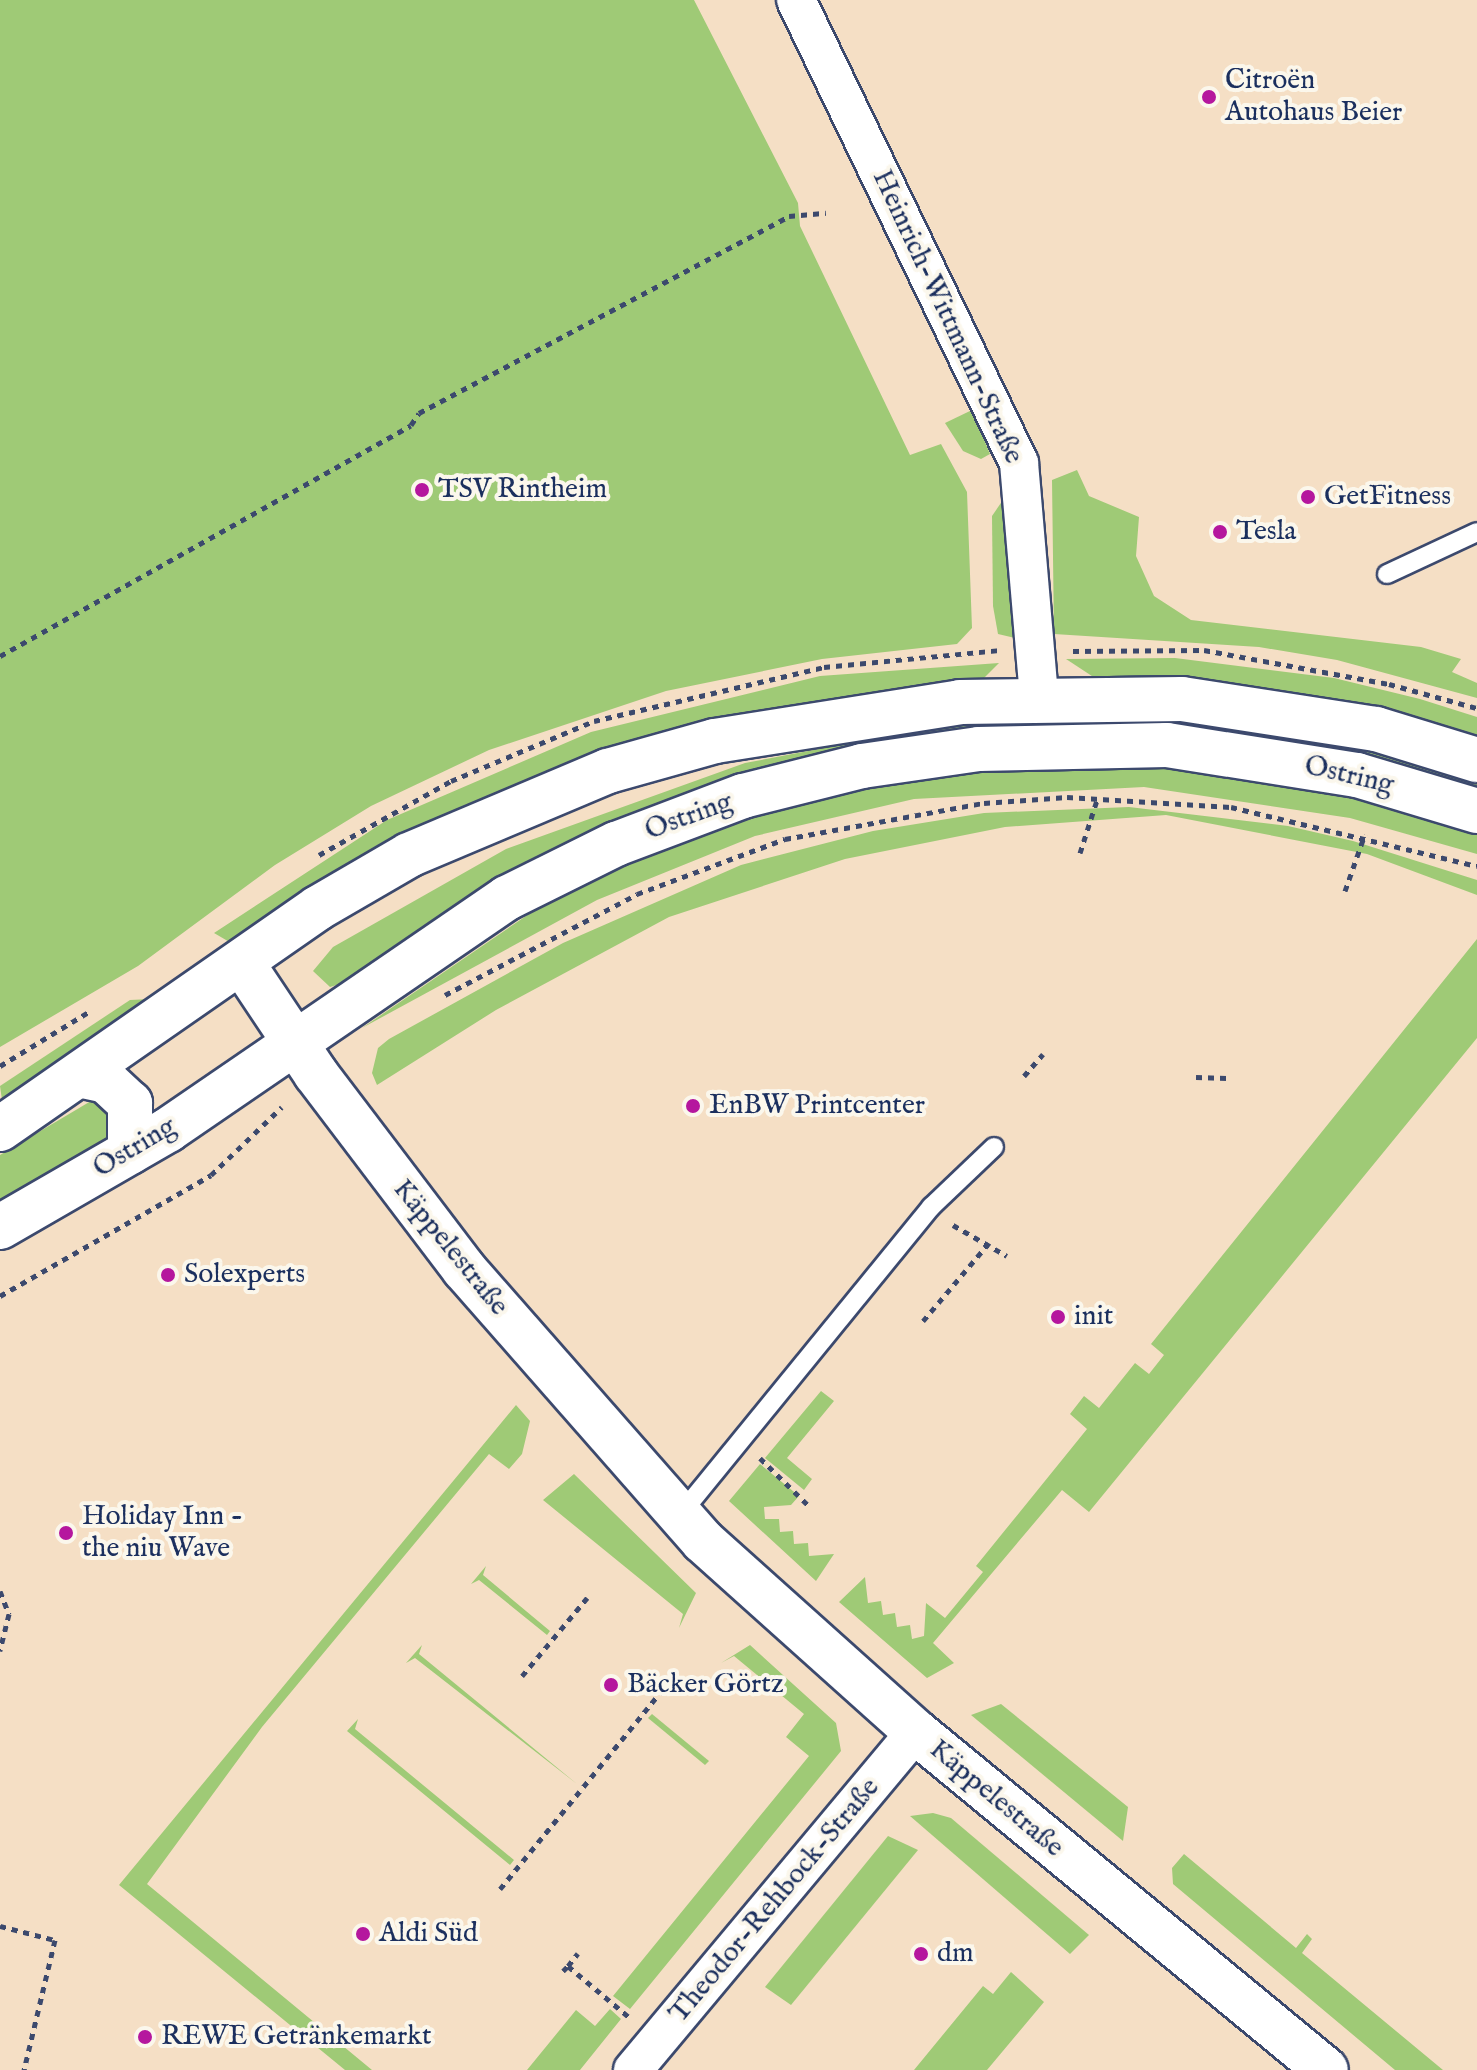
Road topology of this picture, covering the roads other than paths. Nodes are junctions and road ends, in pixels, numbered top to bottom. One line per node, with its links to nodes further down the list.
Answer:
1 (796, 0): 4 (street, Heinrich-Wittmann-Straße)
2 (1477, 532): 3 (lane)
3 (1387, 574)
4 (1039, 698): 5 (main road, Ostring); 7 (main road, Ostring)
5 (1477, 760)
6 (1477, 811): 8 (main road, Ostring)
7 (242, 963): 8 (main road, Käppelestraße); 9 (main road, Ostring)
8 (304, 1058): 12 (main road, Ostring); 14 (main road, Käppelestraße)
9 (83, 1076): 10 (main road, Ostring); 12 (main road)
10 (0, 1129)
11 (994, 1147): 14 (lane)
12 (130, 1152): 13 (main road, Ostring)
13 (0, 1227)
14 (679, 1516): 15 (main road, Käppelestraße)
15 (916, 1732): 16 (street, Theodor-Rehbock-Straße); 17 (main road, Käppelestraße)
16 (633, 2070)
17 (1326, 2070)

